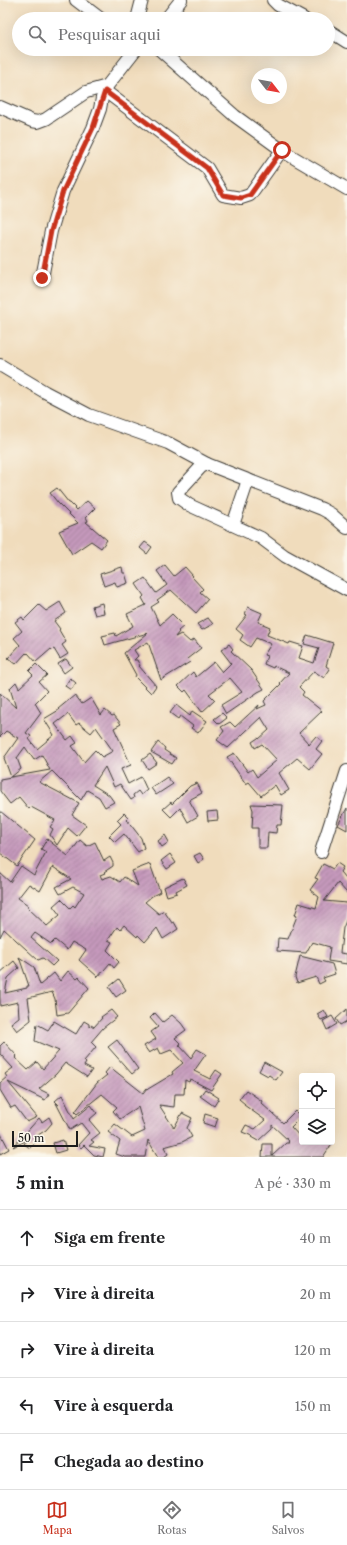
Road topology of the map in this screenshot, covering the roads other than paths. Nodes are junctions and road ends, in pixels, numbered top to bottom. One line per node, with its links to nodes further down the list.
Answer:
1 (76, 0): 5 (street)
2 (142, 0): 6 (street)
3 (181, 0): 7 (street)
4 (273, 0): 8 (street)
5 (92, 12)
6 (139, 12)
7 (172, 12)
8 (291, 12)
9 (335, 34): 10 (street)
10 (347, 42)
11 (131, 56): 13 (street)
12 (167, 56): 15 (street)
13 (106, 88): 14 (street); 15 (street); 17 (street)
14 (0, 107)
15 (282, 150): 16 (street)
16 (347, 189)
17 (42, 278)
18 (0, 365): 19 (street)
19 (207, 464): 20 (street); 21 (street)
20 (248, 480): 21 (street); 22 (street)
21 (233, 525): 23 (street)
22 (347, 528)
23 (347, 590)
24 (347, 771): 25 (street)
25 (321, 852)

